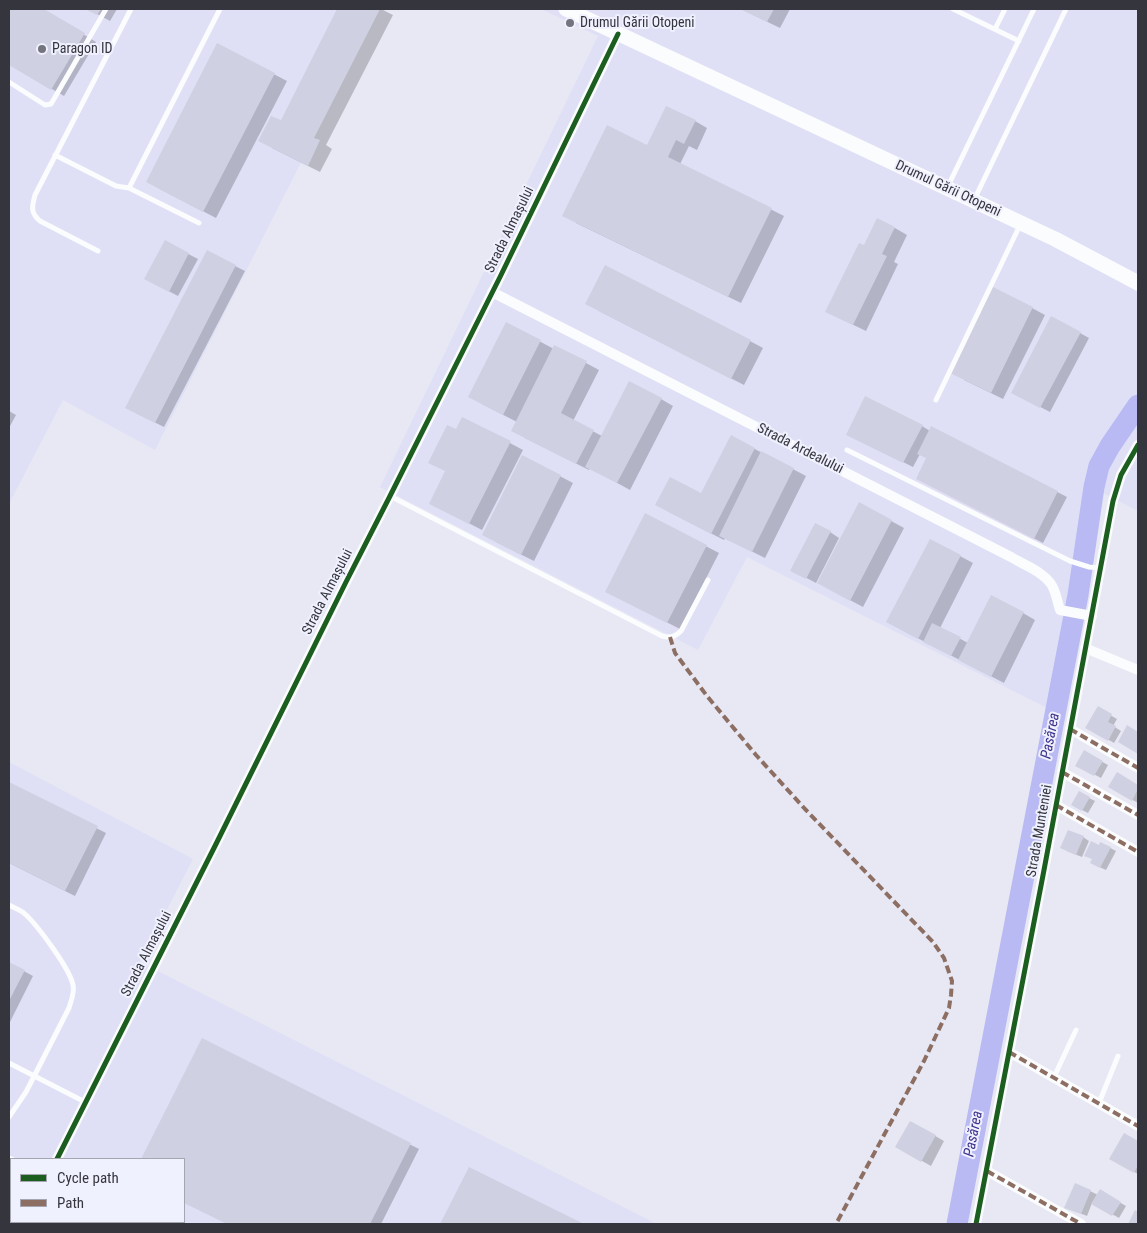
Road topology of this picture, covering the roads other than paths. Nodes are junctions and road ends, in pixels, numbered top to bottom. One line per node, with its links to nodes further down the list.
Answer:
1 (106, 9): 13 (lane)
2 (131, 9): 14 (lane)
3 (220, 9): 15 (lane)
4 (566, 9): 9 (main road, Drumul Gării Otopeni)
5 (953, 9): 10 (lane)
6 (1005, 9): 10 (lane)
7 (1034, 9): 12 (lane)
8 (1066, 9): 17 (lane)
9 (591, 14): 11 (main road, Drumul Gării Otopeni)
10 (995, 29): 12 (lane)
11 (618, 34): 16 (main road, Drumul Gării Otopeni); 22 (street, Strada Almașului)
12 (1019, 41): 16 (lane)
13 (9, 82)
14 (55, 155): 15 (lane); 20 (lane)
15 (129, 188): 18 (lane)
16 (947, 189): 17 (main road, Drumul Gării Otopeni)
17 (974, 201): 19 (main road, Drumul Gării Otopeni)
18 (199, 223)
19 (1021, 223): 21 (main road, Drumul Gării Otopeni); 23 (lane)
20 (98, 251)
21 (1138, 283)
22 (492, 292): 26 (street, Strada Almașului); 29 (street, Strada Ardealului)
23 (936, 400)
24 (1138, 446): 27 (street, Strada Munteniei)
25 (847, 450): 27 (lane)
26 (390, 496): 28 (lane); 45 (street, Strada Almașului)
27 (1094, 568): 29 (street, Strada Munteniei)
28 (708, 580)
29 (1088, 615): 30 (street, Strada Munteniei)
30 (1085, 648): 31 (street); 32 (street, Strada Munteniei)
31 (1138, 670)
32 (1070, 729): 33 (street); 34 (street, Strada Munteniei)
33 (1138, 768)
34 (1062, 772): 35 (street, Strada Munteniei); 36 (street)
35 (1056, 805): 37 (street); 40 (street, Strada Munteniei)
36 (1138, 815)
37 (1138, 852)
38 (9, 904): 43 (lane)
39 (1076, 1030): 44 (lane)
40 (1009, 1052): 44 (street); 50 (street, Strada Munteniei)
41 (1118, 1056): 46 (lane)
42 (9, 1063): 43 (lane)
43 (34, 1076): 45 (lane); 47 (lane)
44 (1054, 1078): 46 (street)
45 (85, 1102): 49 (street, Strada Almașului)
46 (1099, 1104): 48 (street)
47 (9, 1117)
48 (1138, 1126)
49 (57, 1158)
50 (987, 1171): 51 (street, Strada Munteniei); 52 (street)
51 (976, 1224)
52 (1081, 1224)

